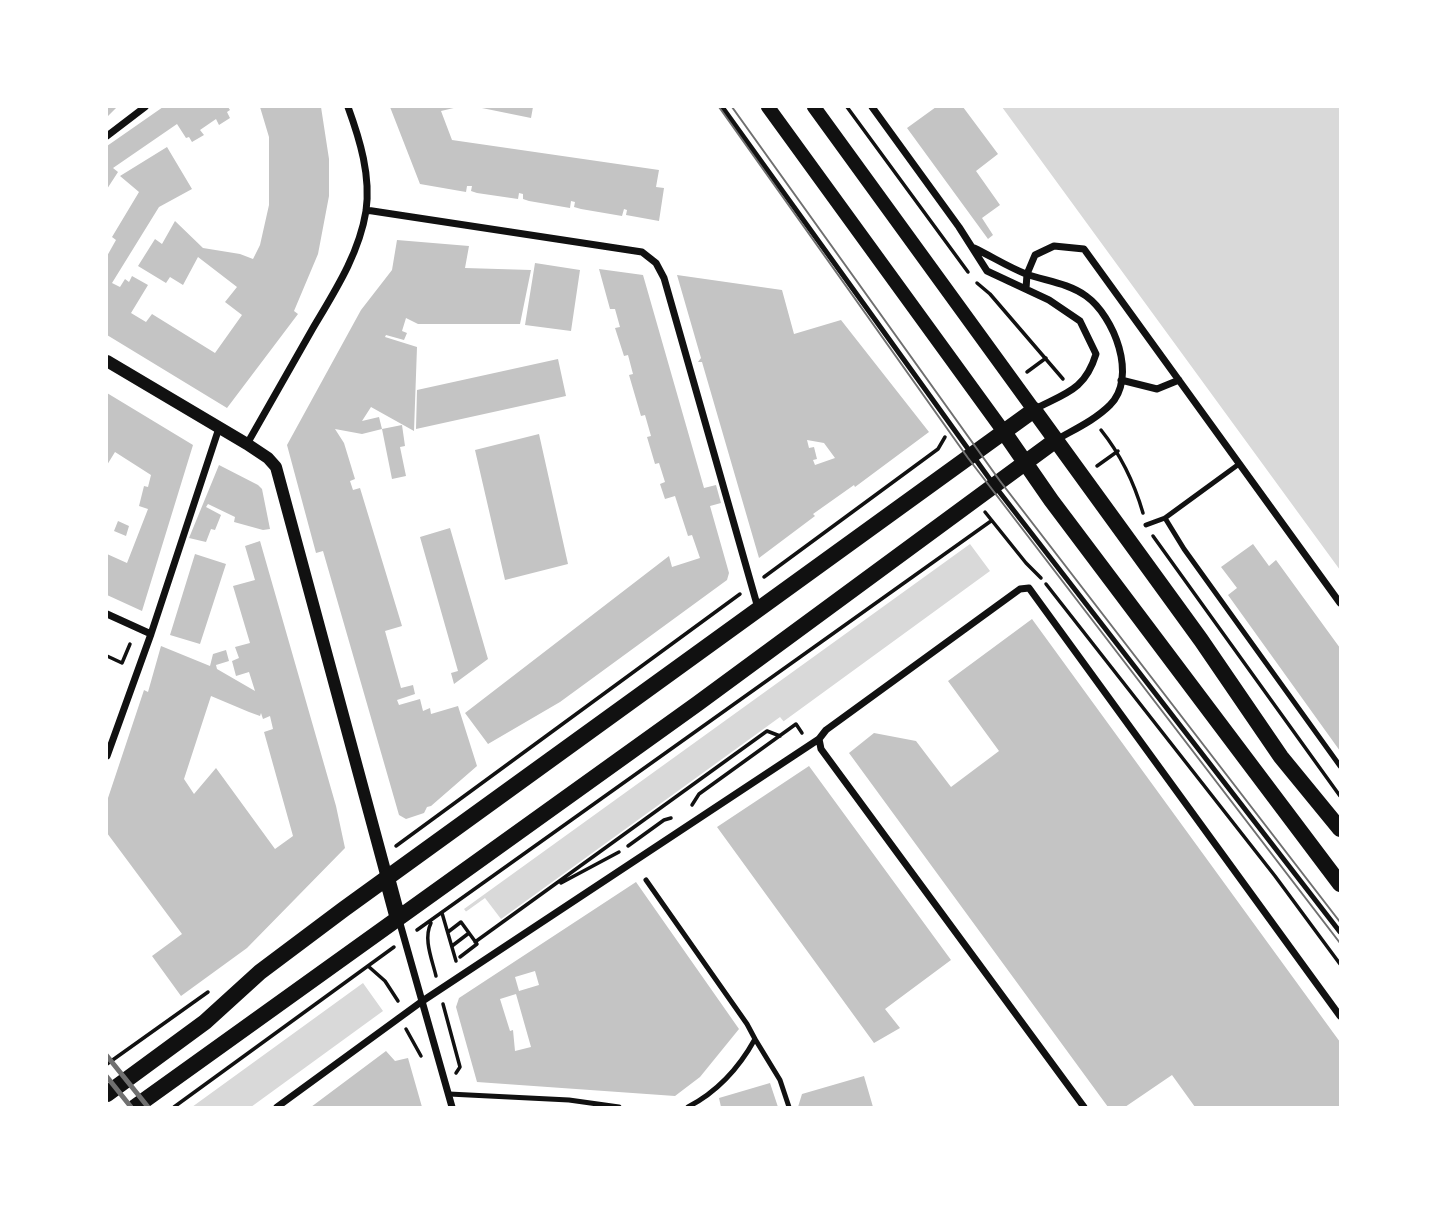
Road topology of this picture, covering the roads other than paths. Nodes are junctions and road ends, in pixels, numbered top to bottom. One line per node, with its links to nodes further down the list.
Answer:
1 (145, 107): 7 (street)
2 (348, 107): 8 (street)
3 (723, 107): 20 (lane)
4 (768, 107): 17 (main road)
5 (814, 107): 15 (main road)
6 (872, 107): 9 (street)
7 (107, 136)
8 (366, 210): 19 (street); 27 (street)
9 (973, 247): 10 (street); 11 (street)
10 (1027, 274): 11 (street); 13 (street); 14 (street)
11 (1026, 289): 15 (street)
12 (107, 361): 16 (street)
13 (1121, 380): 14 (street); 18 (street)
14 (1179, 380): 22 (street)
15 (1034, 410): 17 (main road); 18 (main road)
16 (219, 428): 19 (street); 29 (street)
17 (1003, 432): 20 (main road); 21 (main road)
18 (1056, 440): 21 (main road); 33 (main road)
19 (247, 444): 34 (street)
20 (973, 454): 23 (lane); 27 (main road)
21 (1024, 463): 23 (main road); 36 (main road)
22 (1239, 464): 24 (lane); 26 (street)
23 (994, 485): 37 (main road); 38 (lane)
24 (1165, 518): 25 (lane); 32 (lane)
25 (1146, 525)
26 (1340, 603)
27 (758, 609): 34 (main road)
28 (107, 614): 29 (street)
29 (151, 634): 31 (street)
30 (819, 739): 39 (street); 40 (street); 50 (street)
31 (107, 756)
32 (1340, 766)
33 (1340, 829)
34 (387, 878): 37 (main road); 42 (main road)
35 (646, 880): 41 (lane)
36 (1340, 884)
37 (398, 919): 39 (street); 44 (main road)
38 (1340, 932)
39 (421, 1002): 43 (street); 45 (street)
40 (1340, 1016)
41 (755, 1039): 48 (lane); 49 (lane)
42 (107, 1094)
43 (449, 1094): 46 (street); 47 (lane)
44 (135, 1107)
45 (277, 1107)
46 (452, 1107)
47 (619, 1107)
48 (688, 1107)
49 (789, 1107)
50 (1084, 1107)

